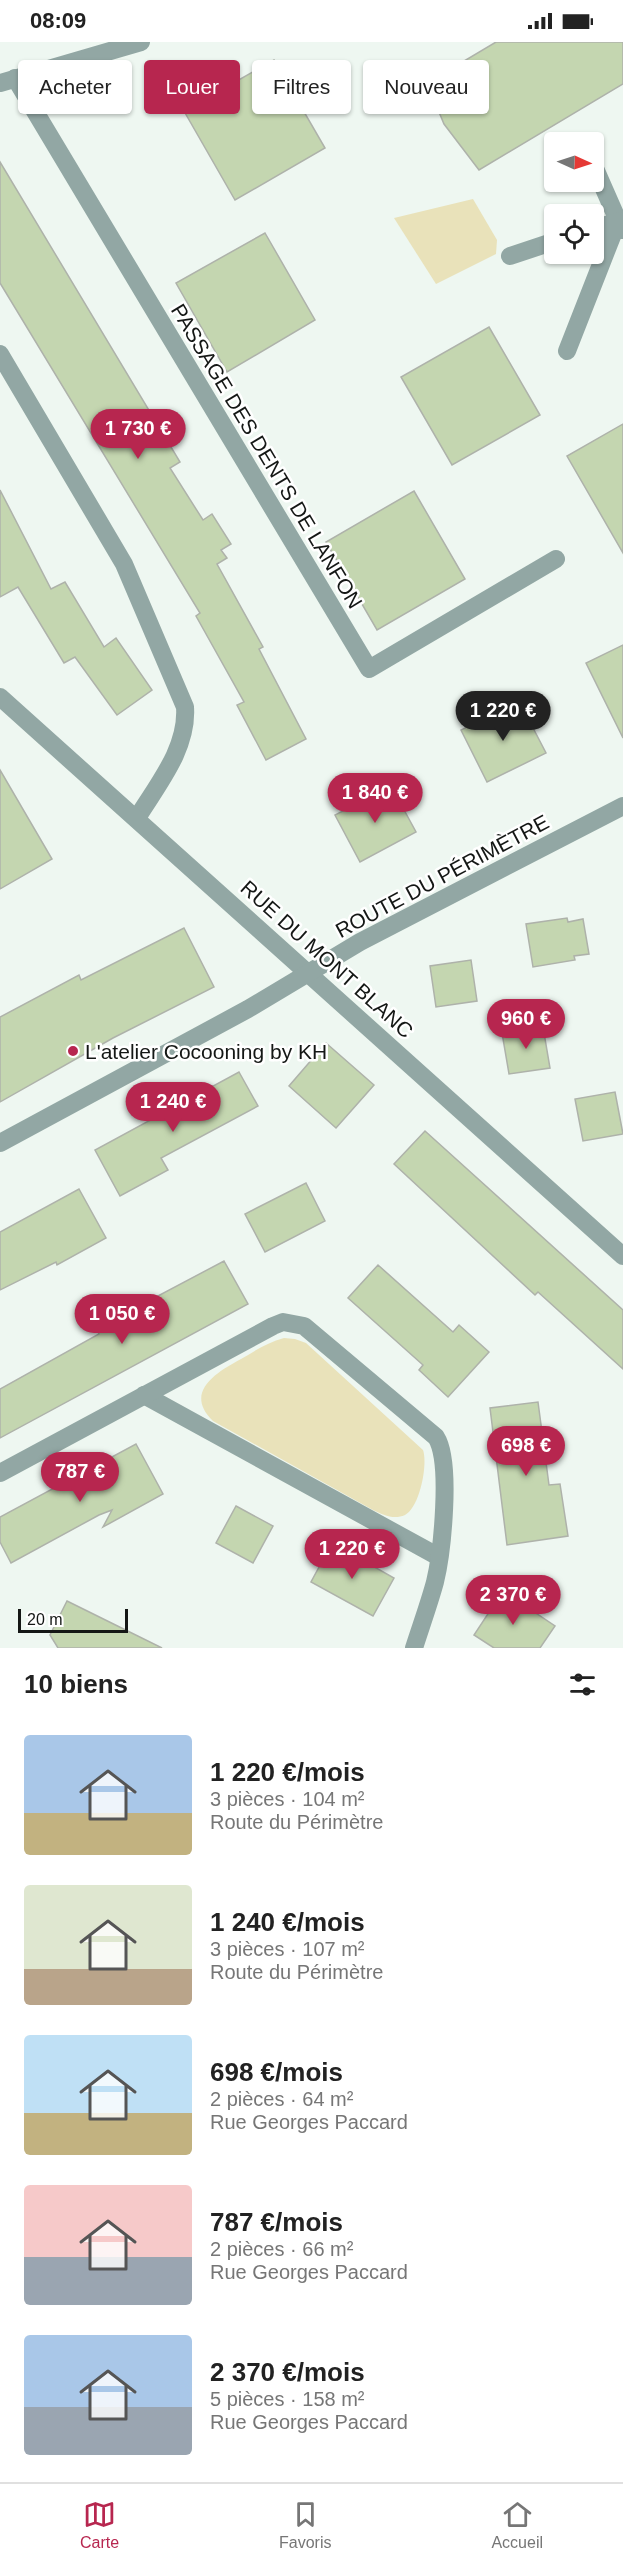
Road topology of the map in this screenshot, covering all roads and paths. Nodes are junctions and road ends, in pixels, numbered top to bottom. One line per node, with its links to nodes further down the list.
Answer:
1 (141, 42): 2 (street)
2 (7, 81): 10 (street, PASSAGE DES DENTS DE LANFON)
3 (604, 189): 4 (street)
4 (620, 227): 5 (street); 8 (street)
5 (604, 228)
6 (544, 245): 7 (street)
7 (510, 256)
8 (567, 351)
9 (0, 354): 13 (street)
10 (556, 559)
11 (0, 697): 13 (street, RUE DU MONT BLANC)
12 (623, 806): 14 (street, ROUTE DU PÉRIMÈTRE)
13 (137, 818): 14 (street, RUE DU MONT BLANC)
14 (310, 974): 15 (street, ROUTE DU PÉRIMÈTRE); 16 (street, RUE DU MONT BLANC)
15 (0, 1143)
16 (623, 1256)
17 (144, 1395): 18 (street); 19 (street); 19 (street)
18 (0, 1473)
19 (439, 1557): 20 (street)
20 (414, 1648)

